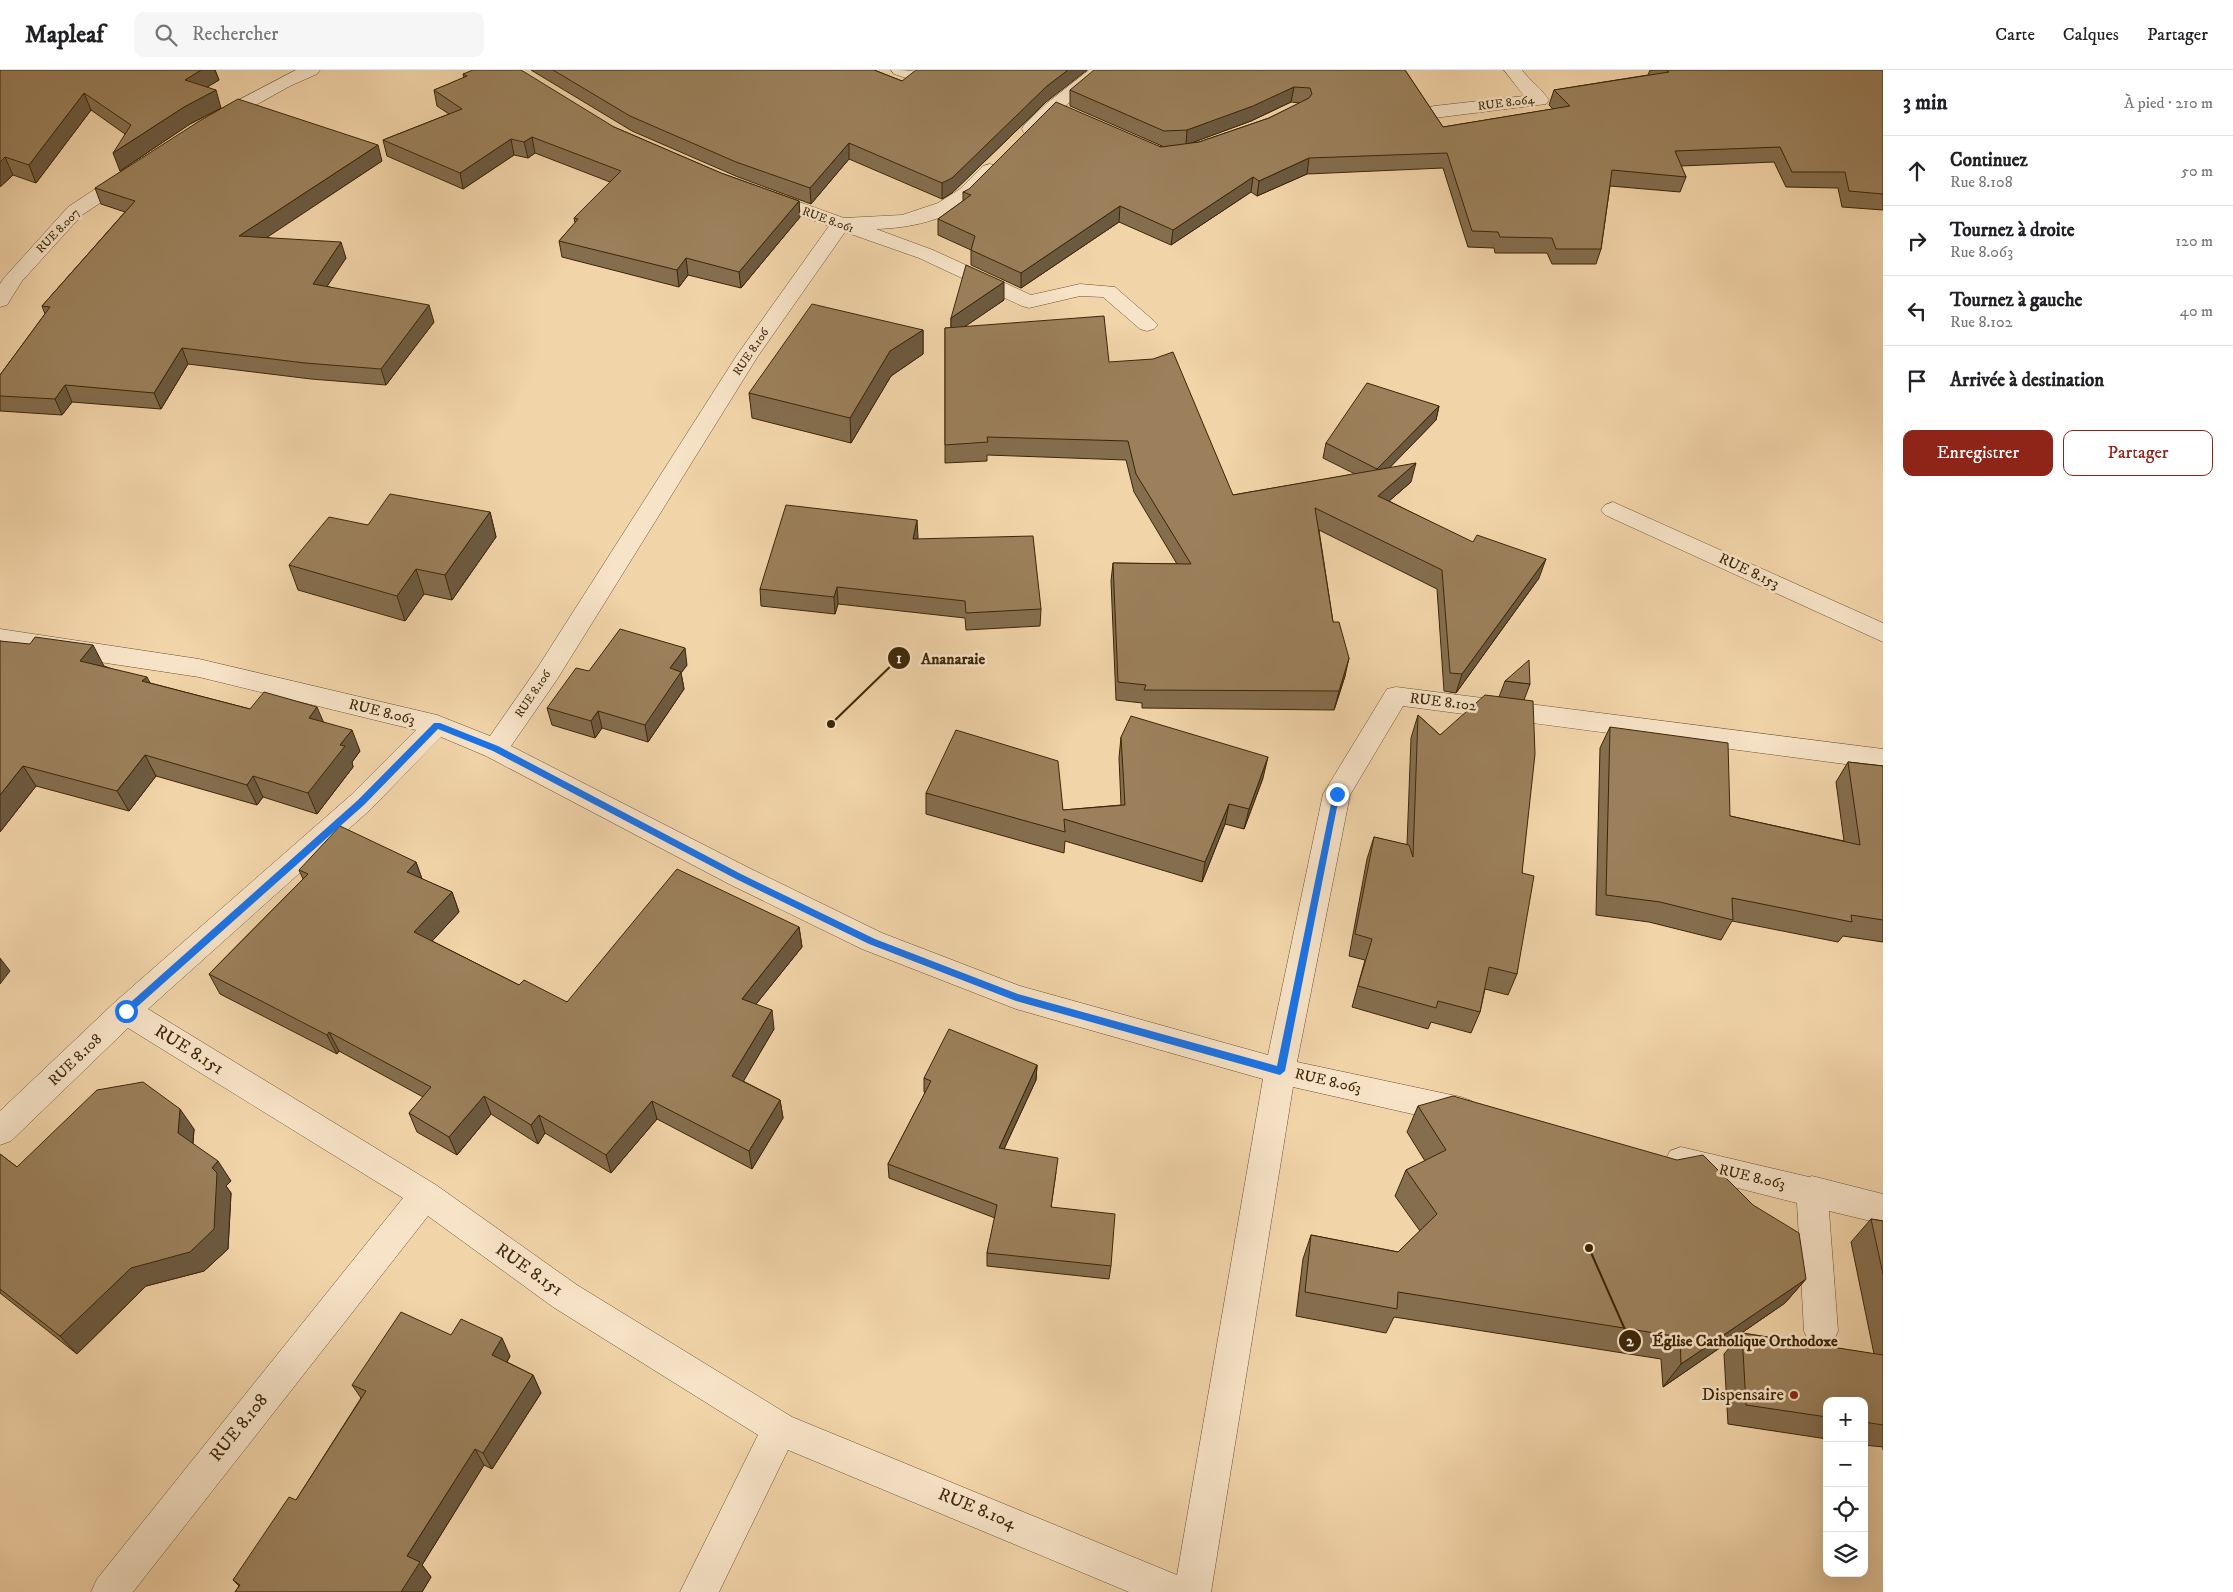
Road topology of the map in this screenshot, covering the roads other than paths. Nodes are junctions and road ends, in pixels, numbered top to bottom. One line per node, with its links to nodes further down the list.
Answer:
1 (311, 70): 7 (street)
2 (900, 70): 5 (street)
3 (1100, 70): 10 (street)
4 (1513, 70): 6 (street, RUE 8.064)
5 (921, 78)
6 (1434, 112)
7 (198, 130)
8 (141, 168): 11 (street, RUE 8.007)
9 (748, 190): 10 (street, RUE 8.061)
10 (840, 224): 12 (street, RUE 8.061); 17 (street, RUE 8.106)
11 (0, 301)
12 (1147, 325)
13 (1614, 510): 14 (street, RUE 8.153)
14 (1883, 633)
15 (0, 638): 16 (street, RUE 8.063)
16 (437, 725): 17 (street, RUE 8.063); 19 (street, RUE 8.108)
17 (496, 748): 20 (street, RUE 8.063)
18 (1883, 759): 20 (street, RUE 8.102)
19 (126, 1011): 22 (street, RUE 8.108); 25 (street, RUE 8.151)
20 (1280, 1071): 21 (street, RUE 8.063); 32 (street)
21 (1483, 1116)
22 (0, 1131)
23 (1657, 1156): 24 (street, RUE 8.063)
24 (1812, 1190): 26 (street, RUE 8.063); 27 (street)
25 (425, 1196): 28 (street, RUE 8.151); 29 (street, RUE 8.108)
26 (1883, 1209)
27 (1821, 1331)
28 (780, 1429): 30 (street); 31 (street, RUE 8.104)
29 (110, 1592)
30 (699, 1592)
31 (1174, 1592)
32 (1192, 1592)

